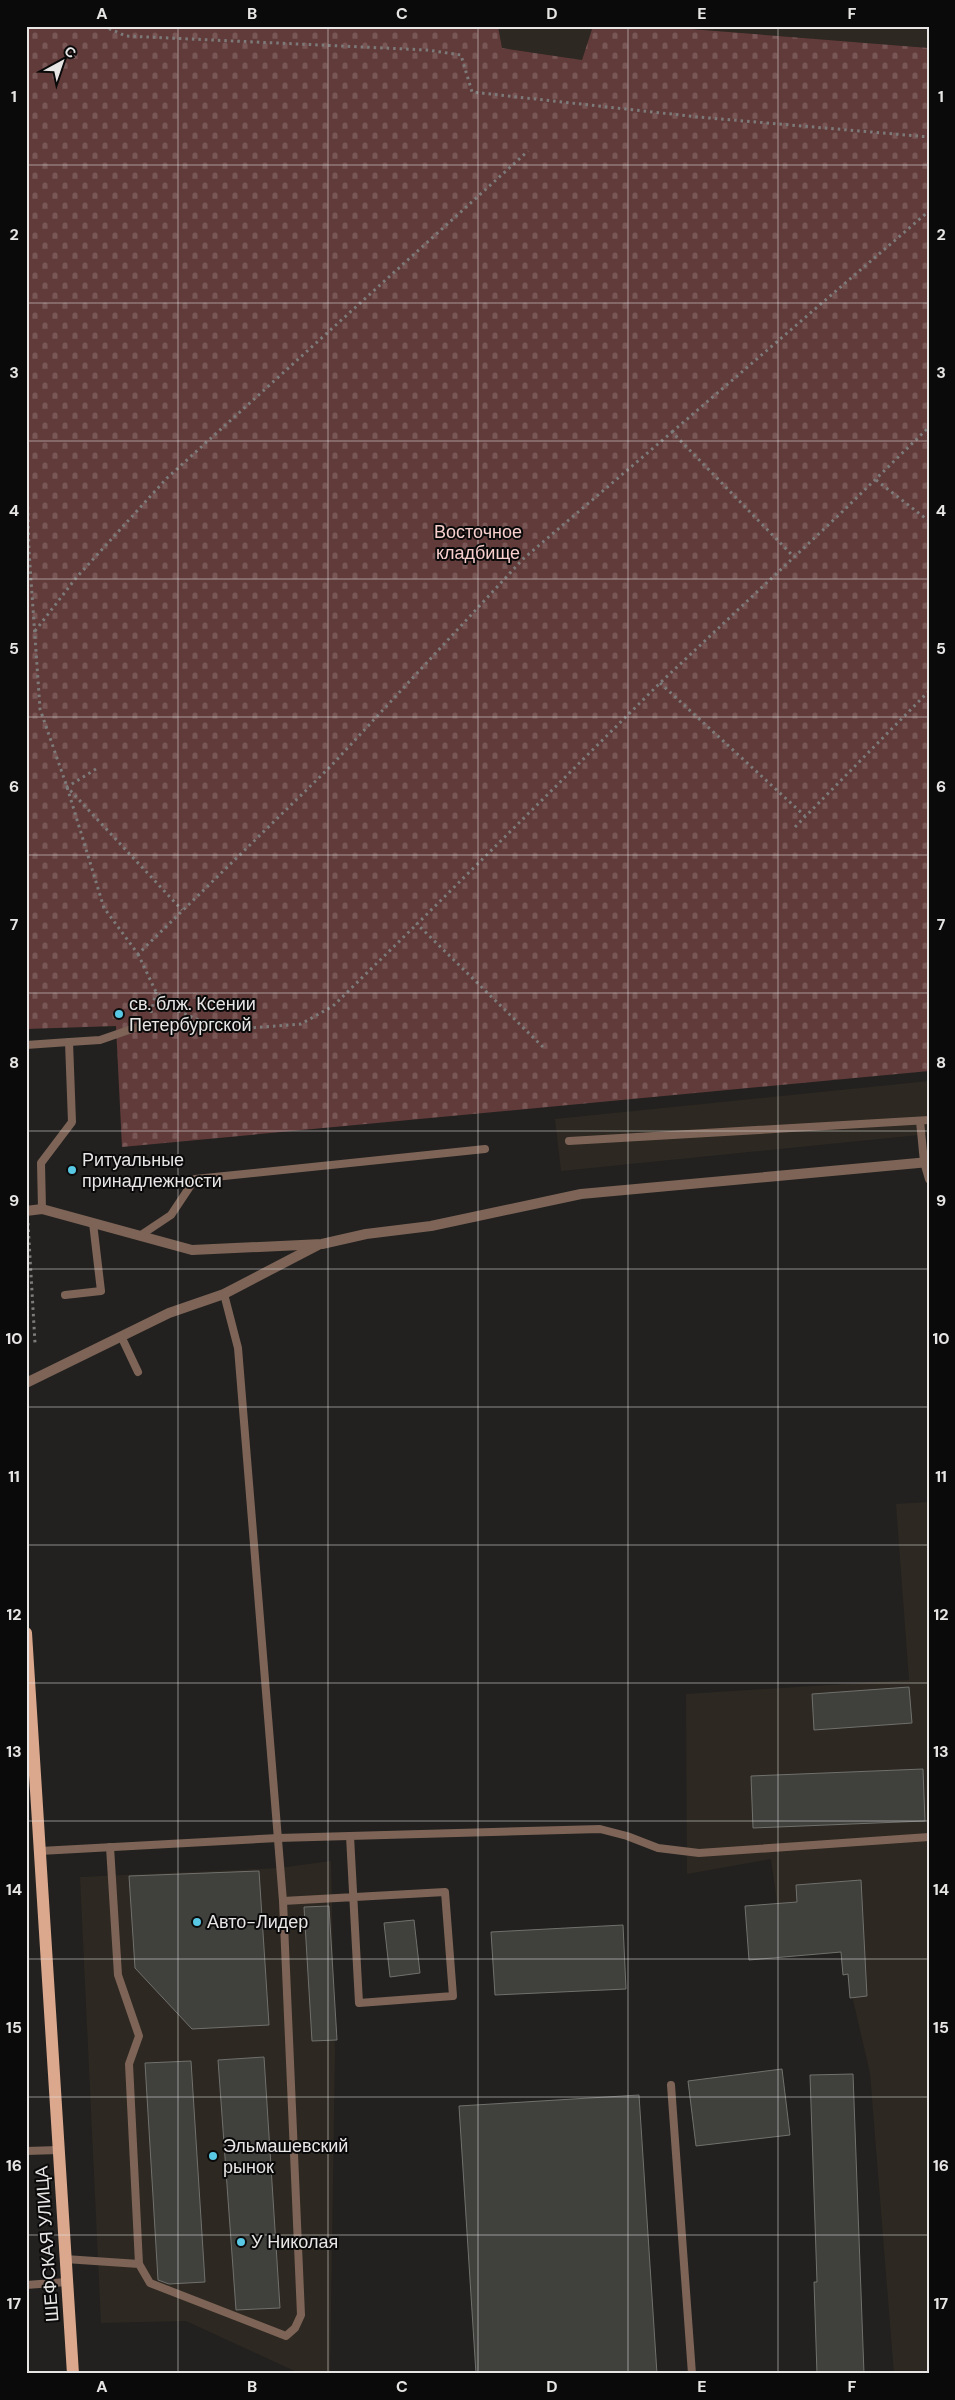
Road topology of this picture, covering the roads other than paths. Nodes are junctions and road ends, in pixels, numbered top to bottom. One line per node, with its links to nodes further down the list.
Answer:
1 (149, 1023): 2 (lane)
2 (69, 1042): 3 (lane); 10 (lane)
3 (26, 1045)
4 (929, 1120): 5 (lane)
5 (920, 1121): 6 (lane); 8 (lane)
6 (569, 1141)
7 (485, 1149): 13 (lane)
8 (926, 1162): 9 (lane); 14 (street)
9 (929, 1179)
10 (42, 1209): 11 (street); 12 (street)
11 (27, 1210)
12 (93, 1223): 13 (street); 16 (lane)
13 (142, 1235): 14 (street)
14 (322, 1244): 15 (street)
15 (224, 1294): 17 (street); 23 (lane)
16 (66, 1295)
17 (121, 1336): 18 (lane); 19 (street)
18 (138, 1372)
19 (26, 1383)
20 (26, 1633): 25 (main road, ШЕФСКАЯ УЛИЦА)
21 (350, 1836): 22 (lane); 23 (lane); 26 (lane)
22 (929, 1837)
23 (278, 1838): 24 (lane); 27 (lane)
24 (110, 1847): 25 (lane); 32 (lane)
25 (40, 1850): 29 (main road, ШЕФСКАЯ УЛИЦА)
26 (353, 1896): 26 (lane); 27 (lane)
27 (284, 1901): 32 (lane)
28 (670, 2085): 36 (lane)
29 (59, 2150): 30 (lane); 31 (main road, ШЕФСКАЯ УЛИЦА)
30 (26, 2151)
31 (65, 2259): 32 (lane); 33 (main road, ШЕФСКАЯ УЛИЦА)
32 (139, 2264)
33 (67, 2282): 34 (lane); 35 (main road, ШЕФСКАЯ УЛИЦА)
34 (26, 2285)
35 (73, 2374)
36 (692, 2374)

